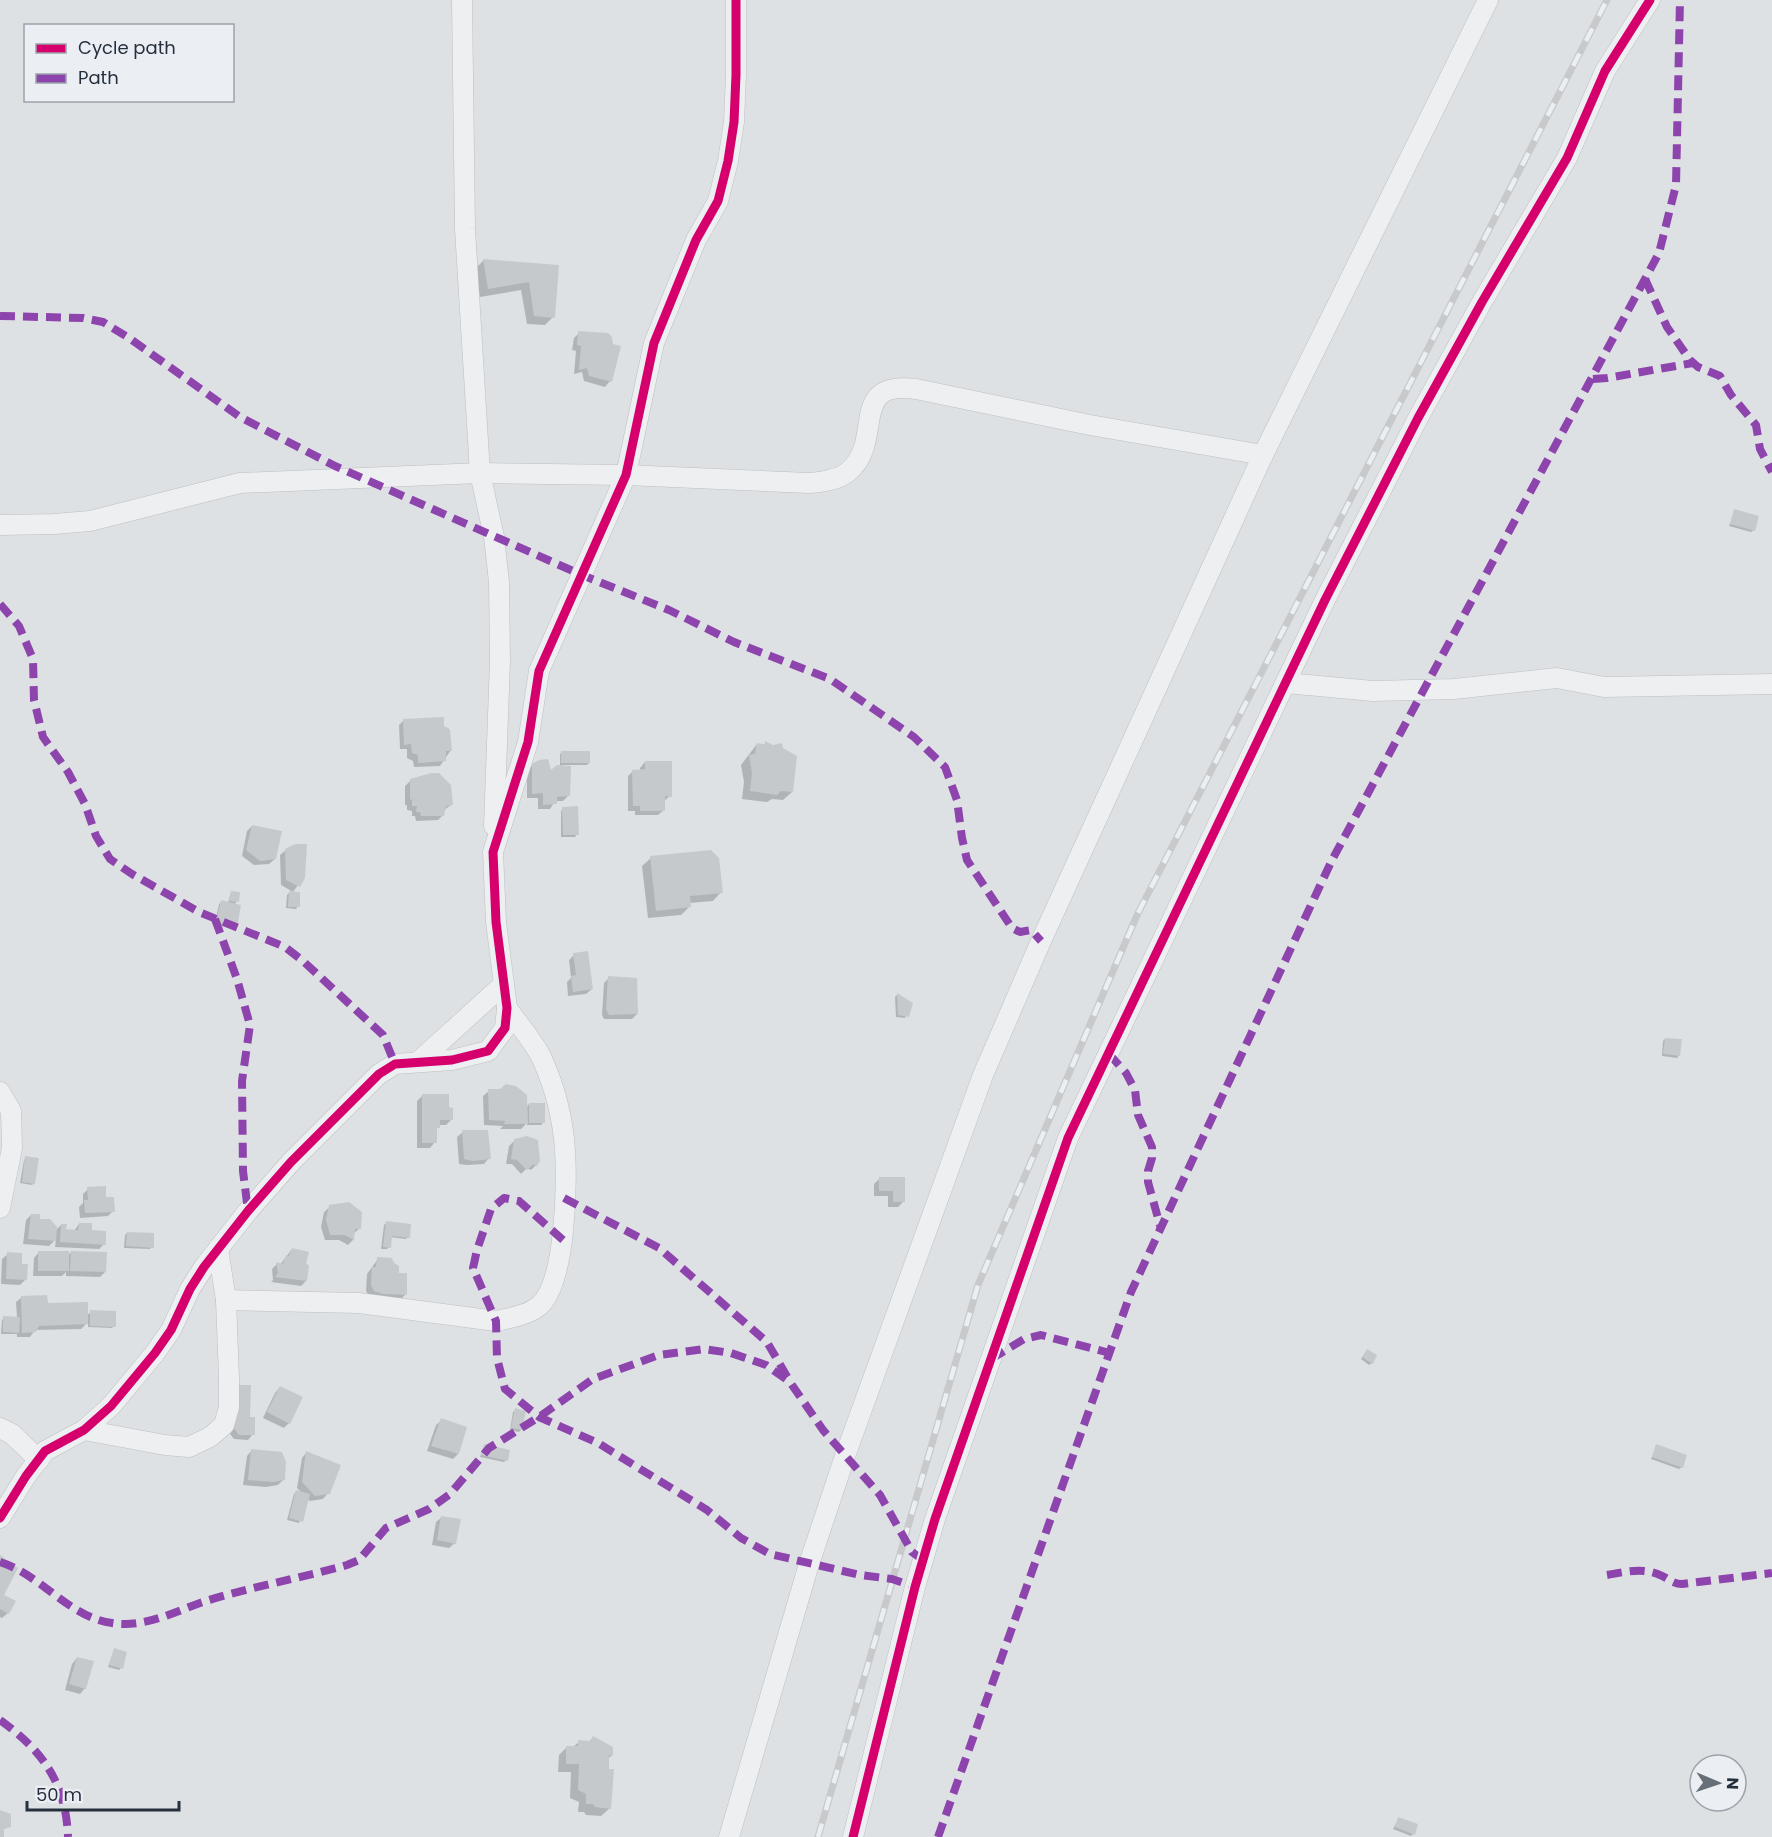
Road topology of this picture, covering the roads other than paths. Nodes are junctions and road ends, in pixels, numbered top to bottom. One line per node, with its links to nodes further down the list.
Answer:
1 (462, 0): 6 (street)
2 (736, 0): 7 (street)
3 (1488, 0): 5 (street)
4 (1650, 0): 9 (street)
5 (1263, 455): 7 (street); 23 (street)
6 (480, 473): 7 (street); 8 (street); 11 (street)
7 (626, 475): 11 (street)
8 (0, 525)
9 (1286, 683): 10 (street); 24 (street)
10 (1772, 684)
11 (493, 852): 12 (street)
12 (504, 984): 13 (street); 14 (street)
13 (507, 1008): 14 (street); 18 (street)
14 (419, 1061): 17 (street)
15 (0, 1092): 16 (street)
16 (0, 1208)
17 (218, 1249): 18 (street); 20 (street)
18 (226, 1300): 20 (street)
19 (0, 1428): 21 (street)
20 (84, 1430): 21 (street)
21 (39, 1460): 22 (street)
22 (0, 1518)
23 (729, 1837)
24 (853, 1837)

